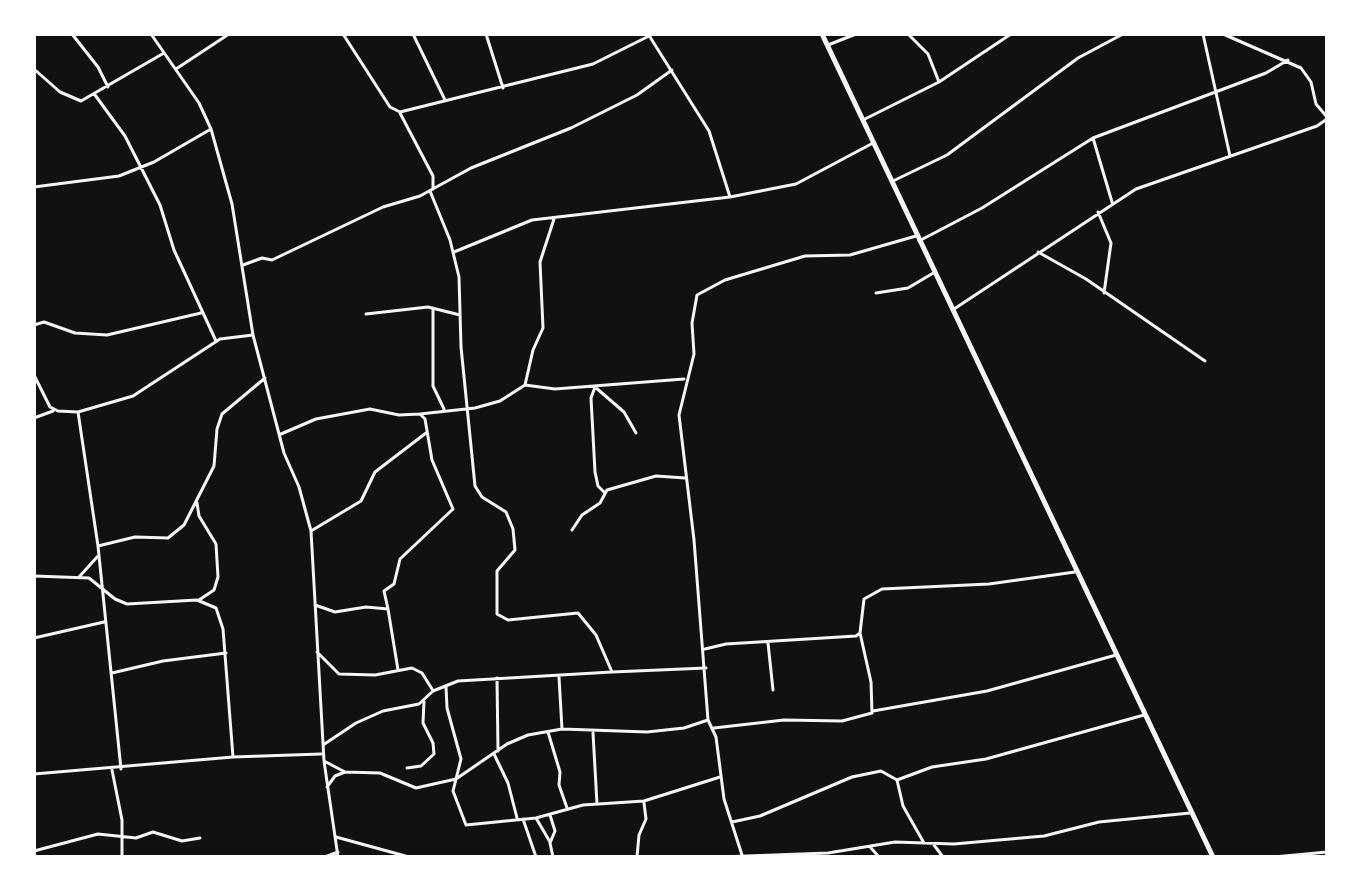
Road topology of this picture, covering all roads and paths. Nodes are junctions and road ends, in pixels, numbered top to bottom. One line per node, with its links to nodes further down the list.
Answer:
1 (72, 34): 22 (street)
2 (151, 34): 16 (street)
3 (229, 34): 19 (street)
4 (343, 34): 27 (street)
5 (413, 34): 26 (street)
6 (486, 34): 23 (street)
7 (822, 34): 15 (highway)
8 (856, 34): 15 (street)
9 (908, 34): 21 (street)
10 (1011, 34): 21 (street)
11 (1123, 34): 35 (street)
12 (1203, 34): 24 (street)
13 (1223, 34): 17 (street)
14 (651, 35): 20 (street); 23 (street)
15 (828, 45): 29 (highway)
16 (164, 53): 19 (street); 22 (street)
17 (1288, 60): 24 (street); 28 (street)
18 (34, 69): 25 (street)
19 (175, 70): 30 (street)
20 (672, 70): 37 (street); 38 (street)
21 (939, 82): 29 (street)
22 (108, 87): 25 (street)
23 (503, 88): 26 (street)
24 (1215, 90): 31 (street); 33 (street)
25 (95, 95): 34 (street)
26 (445, 100): 27 (street)
27 (400, 112): 37 (street)
28 (1327, 118): 33 (street)
29 (863, 120): 32 (highway)
30 (211, 129): 34 (street); 45 (street)
31 (1093, 138): 39 (street); 42 (street)
32 (873, 143): 35 (highway); 38 (street)
33 (1230, 156): 39 (street)
34 (141, 168): 36 (street); 51 (street)
35 (893, 181): 42 (highway)
36 (34, 187)
37 (432, 190): 43 (street); 45 (street)
38 (730, 197): 41 (street)
39 (1112, 202): 40 (street)
40 (1098, 212): 44 (street); 48 (street)
41 (555, 219): 43 (street); 61 (street)
42 (918, 238): 46 (highway); 60 (street)
43 (454, 252): 53 (street)
44 (1038, 252): 48 (street); 50 (street)
45 (242, 265): 55 (street)
46 (935, 272): 47 (street); 50 (highway)
47 (876, 293)
48 (1104, 293): 57 (street)
49 (433, 308): 52 (street); 53 (street); 65 (street)
50 (954, 309): 79 (highway)
51 (201, 313): 54 (street); 56 (street)
52 (366, 314)
53 (460, 315): 63 (street)
54 (34, 325)
55 (253, 335): 56 (street); 59 (street)
56 (216, 341): 66 (street)
57 (1205, 361)
58 (34, 375): 64 (street)
59 (265, 378): 71 (street); 74 (street)
60 (685, 379): 62 (street); 72 (street)
61 (525, 385): 62 (street); 63 (street)
62 (593, 386): 70 (street); 73 (street)
63 (468, 409): 65 (street); 96 (street)
64 (54, 410): 66 (street); 68 (street)
65 (445, 410): 67 (street)
66 (78, 412): 77 (street)
67 (420, 414): 69 (street); 71 (street)
68 (34, 418)
69 (428, 431): 76 (street); 85 (street)
70 (636, 433)
71 (281, 434): 76 (street)
72 (685, 478): 73 (street); 90 (street)
73 (604, 492): 75 (street)
74 (197, 502): 77 (street); 83 (street)
75 (572, 530)
76 (311, 531): 84 (street)
77 (98, 546): 78 (street)
78 (98, 555): 81 (street); 82 (street)
79 (1078, 571): 87 (street); 93 (highway)
80 (34, 576): 81 (street)
81 (79, 577): 82 (street)
82 (101, 584): 83 (street); 86 (street)
83 (199, 600): 92 (street)
84 (315, 605): 85 (street); 91 (street)
85 (388, 609): 95 (street)
86 (104, 622): 88 (street); 97 (street)
87 (860, 633): 89 (street); 104 (street)
88 (34, 638)
89 (768, 643): 90 (street); 101 (street)
90 (705, 649): 94 (street)
91 (317, 652): 95 (street); 111 (street)
92 (226, 653): 97 (street); 114 (street)
93 (1116, 655): 104 (street); 105 (highway)
94 (706, 668): 96 (street); 106 (street)
95 (398, 670): 102 (street)
96 (612, 672): 98 (street)
97 (111, 674): 118 (street)
98 (559, 677): 99 (street); 108 (street)
99 (497, 678): 100 (street); 112 (street)
100 (446, 687): 102 (street); 122 (street)
101 (773, 690)
102 (433, 691): 103 (street)
103 (424, 701): 111 (street); 116 (street)
104 (873, 711): 107 (street)
105 (1146, 715): 123 (street); 129 (highway)
106 (708, 720): 107 (street); 110 (street)
107 (714, 728): 121 (street)
108 (562, 729): 109 (street); 110 (street)
109 (548, 732): 112 (street); 127 (street)
110 (593, 733): 126 (street)
111 (323, 745): 113 (street)
112 (496, 753): 122 (street); 130 (street)
113 (323, 754): 114 (street); 115 (street)
114 (233, 757): 118 (street)
115 (324, 761): 119 (street); 124 (street)
116 (407, 768)
117 (112, 769): 118 (street); 120 (street); 134 (street)
118 (121, 769)
119 (345, 772): 122 (street); 124 (street)
120 (34, 774)
121 (720, 777): 125 (street); 133 (street)
122 (456, 779): 130 (street)
123 (897, 780): 133 (street); 138 (street)
124 (327, 787): 135 (street)
125 (644, 801): 126 (street); 152 (street)
126 (597, 804): 127 (street)
127 (567, 808): 128 (street)
128 (549, 813): 131 (street); 137 (street)
129 (1194, 813): 139 (street); 156 (highway)
130 (517, 818): 132 (street)
131 (536, 818): 132 (street); 137 (street)
132 (523, 819): 150 (street)
133 (732, 822): 144 (street)
134 (122, 834): 136 (street); 141 (street); 147 (street)
135 (336, 837): 143 (street); 149 (street)
136 (200, 838)
137 (550, 843): 151 (street)
138 (924, 843): 139 (street); 140 (street)
139 (934, 845): 155 (street)
140 (871, 848): 145 (street); 154 (street)
141 (34, 851)
142 (1327, 852): 157 (street)
143 (338, 855): 148 (street)
144 (742, 855): 146 (street); 153 (street)
145 (828, 855): 146 (street)
146 (756, 856)
147 (122, 857)
148 (325, 857)
149 (409, 857)
150 (536, 857)
151 (553, 857)
152 (637, 857)
153 (720, 857)
154 (879, 857)
155 (943, 857)
156 (1213, 857)
157 (1274, 857)

